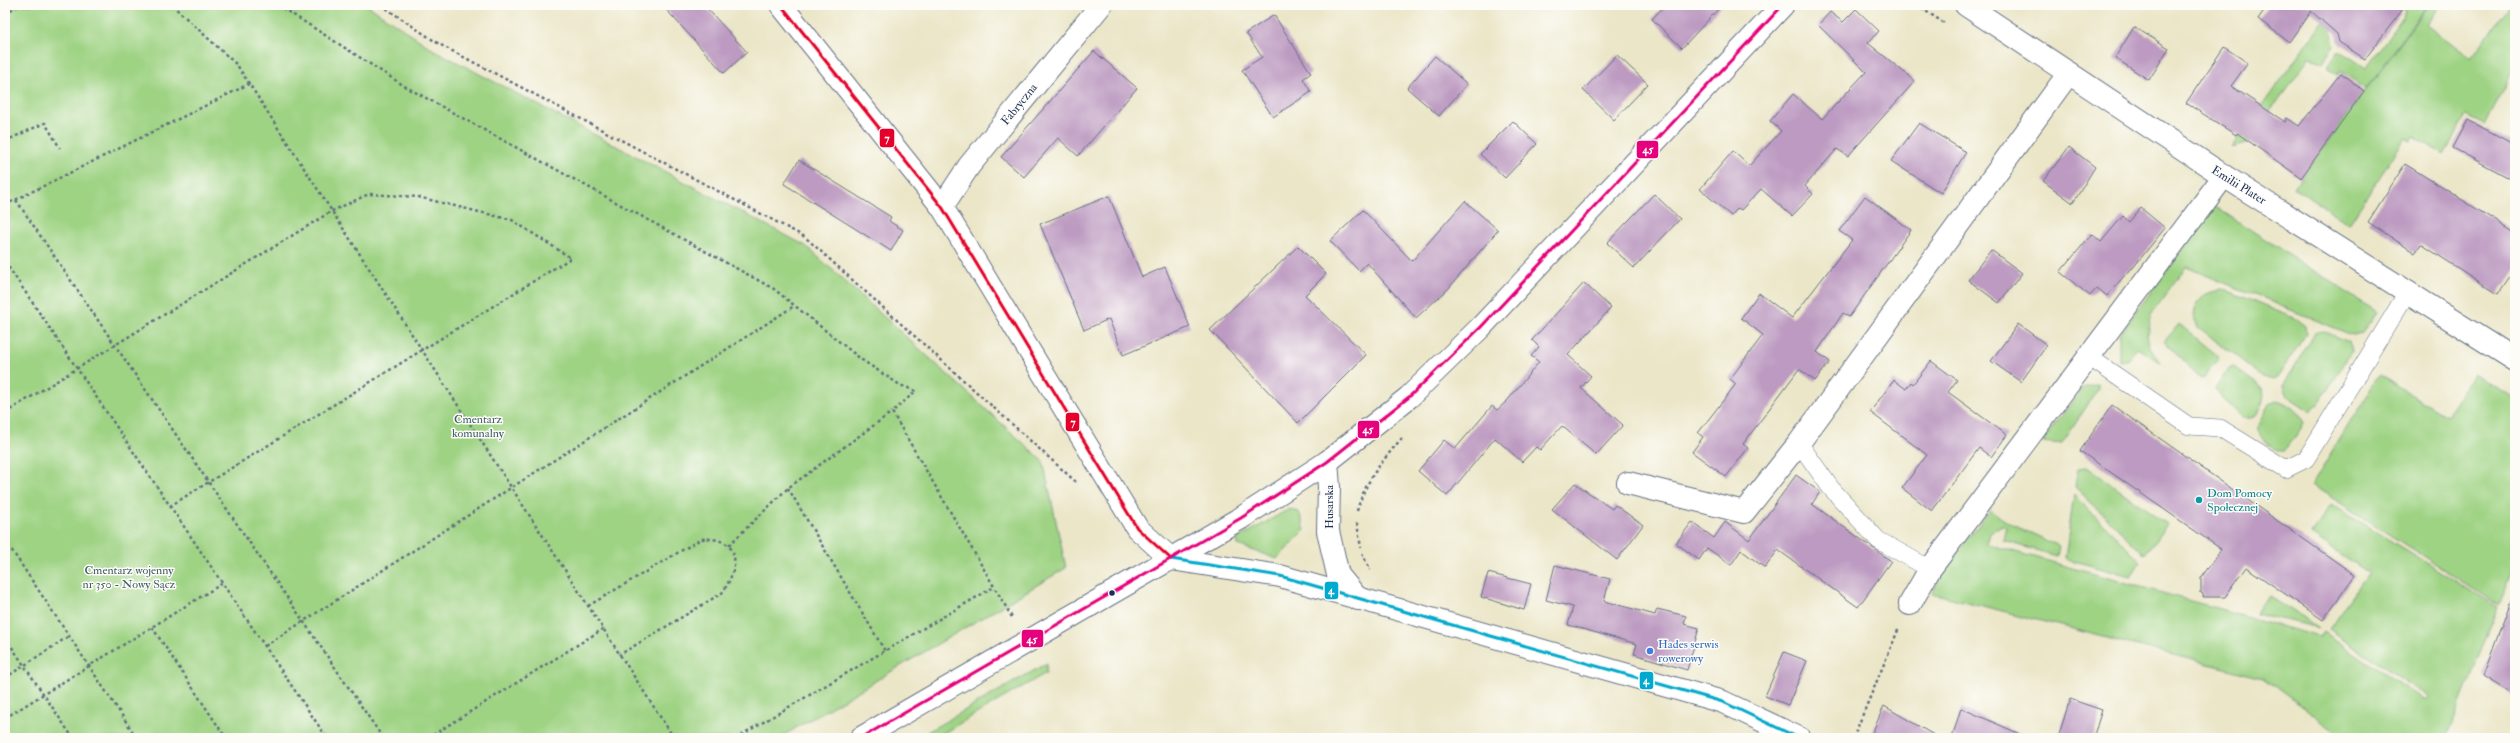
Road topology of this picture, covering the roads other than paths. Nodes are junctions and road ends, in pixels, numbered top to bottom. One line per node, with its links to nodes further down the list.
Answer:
1 (781, 5): 7 (street)
2 (1099, 5): 7 (street, Fabryczna)
3 (1783, 5): 12 (street, Husarska)
4 (1966, 5): 5 (street, Emilii Plater)
5 (2069, 73): 6 (street, Emilii Plater); 11 (street)
6 (2224, 176): 8 (street, Emilii Plater); 9 (street)
7 (942, 208): 14 (street)
8 (2408, 291): 9 (lane); 10 (street, Emilii Plater)
9 (2089, 357): 15 (street)
10 (2515, 360)
11 (1798, 442): 13 (street); 15 (lane)
12 (1327, 462): 14 (street, Husarska); 16 (street, Husarska)
13 (1628, 483)
14 (1170, 559): 16 (street); 18 (street, Husarska)
15 (1930, 569): 17 (street)
16 (1358, 599): 19 (street)
17 (1910, 604)
18 (861, 738)
19 (1799, 738)

